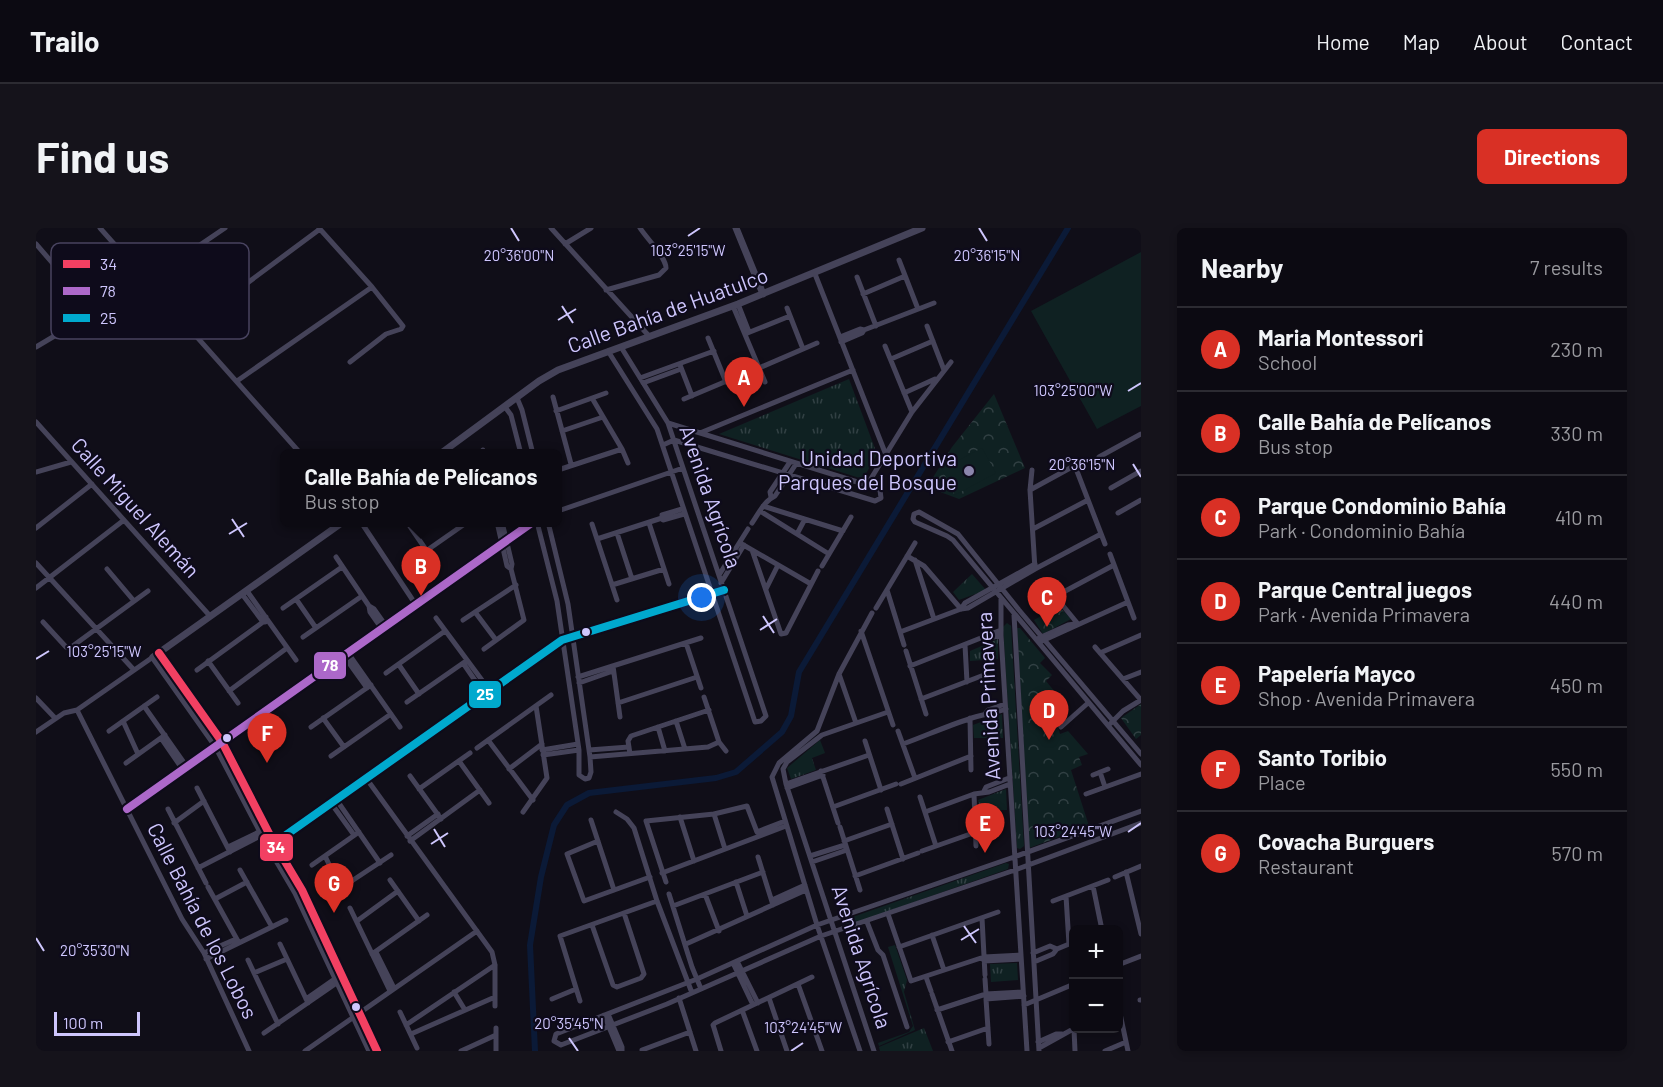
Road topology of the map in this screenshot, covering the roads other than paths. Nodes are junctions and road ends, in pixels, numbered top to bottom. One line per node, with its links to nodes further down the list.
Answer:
1 (100, 228): 9 (street)
2 (225, 228): 10 (street)
3 (320, 228): 18 (street); 19 (street)
4 (551, 228): 12 (street)
5 (591, 228): 12 (street)
6 (640, 228): 20 (street)
7 (735, 228): 21 (street)
8 (922, 228): 15 (street, Calle Bahía de Huatulco)
9 (113, 243)
10 (203, 243)
11 (36, 244): 14 (street)
12 (565, 244): 20 (street)
13 (898, 260): 16 (street)
14 (51, 262)
15 (815, 274): 21 (street, Calle Bahía de Huatulco); 35 (street)
16 (904, 276): 22 (street); 26 (street)
17 (857, 278): 22 (street)
18 (249, 281)
19 (372, 287): 45 (street); 54 (street)
20 (606, 290): 31 (street)
21 (763, 294): 24 (street, Calle Bahía de Huatulco)
22 (863, 294): 28 (street)
23 (934, 303): 26 (street)
24 (735, 305): 30 (street); 31 (street, Calle Bahía de Huatulco)
25 (787, 308): 27 (street)
26 (918, 309): 28 (street)
27 (790, 316): 30 (street); 41 (street)
28 (876, 326): 35 (street)
29 (927, 326): 36 (street)
30 (747, 333): 48 (street)
31 (649, 336): 40 (street, Calle Bahía de Huatulco)
32 (51, 338): 39 (street)
33 (708, 338): 43 (street)
34 (199, 339): 54 (street)
35 (841, 339): 49 (street)
36 (933, 341): 44 (street); 50 (street)
37 (817, 343): 41 (street)
38 (885, 346): 44 (street)
39 (36, 347)
40 (621, 347): 42 (street, Calle Bahía de Huatulco); 53 (street, Avenida Agrícola)
41 (803, 349): 48 (street)
42 (608, 351): 61 (street, Calle Bahía de Huatulco); 74 (street, Avenida Agrícola)
43 (714, 351): 47 (street); 55 (street)
44 (891, 359): 58 (street)
45 (350, 362)
46 (951, 362): 50 (street)
47 (680, 366): 53 (street); 59 (street)
48 (759, 368): 56 (street)
49 (853, 370): 71 (street); 80 (street)
50 (944, 370): 52 (street)
51 (741, 375): 55 (street)
52 (936, 378): 58 (street); 66 (street)
53 (642, 380): 69 (street, Avenida Agrícola)
54 (237, 381): 75 (street)
55 (726, 382): 59 (street)
56 (765, 382)
57 (606, 393): 62 (street)
58 (904, 393): 66 (street)
59 (692, 396): 63 (street)
60 (553, 397): 65 (street)
61 (517, 398): 64 (street, Calle Bahía de Huatulco); 78 (street)
62 (592, 398): 65 (street); 67 (street)
63 (684, 399)
64 (505, 407): 76 (street, Calle Bahía de Huatulco); 77 (street)
65 (556, 411): 70 (street)
66 (912, 412): 80 (street)
67 (603, 417): 70 (street); 79 (street)
68 (36, 422): 83 (street, Calle Miguel Alemán)
69 (668, 423): 71 (street); 73 (street, Avenida Agrícola)
70 (562, 431): 86 (street)
71 (700, 433): 85 (street)
72 (1141, 434): 81 (street)
73 (674, 440): 74 (street); 89 (street, Avenida Agrícola); 94 (street)
74 (663, 445): 93 (street, Avenida Agrícola)
75 (297, 449)
76 (446, 449)
77 (520, 449)
78 (531, 449)
79 (622, 449): 84 (street); 86 (street)
80 (886, 455): 96 (street)
81 (1099, 457)
82 (1083, 461): 87 (street)
83 (71, 462): 92 (street); 95 (street, Calle Miguel Alemán)
84 (628, 463)
85 (793, 463): 94 (street); 96 (street)
86 (571, 464): 88 (street)
87 (1075, 466): 98 (street); 99 (street)
88 (562, 467)
89 (683, 468): 93 (street); 149 (street, Avenida Agrícola)
90 (1032, 470): 98 (street)
91 (1141, 471): 97 (street)
92 (36, 472)
93 (671, 472): 102 (street); 103 (street, Avenida Agrícola)
94 (785, 474): 96 (street); 101 (street)
95 (92, 484): 107 (street, Calle Miguel Alemán); 121 (street)
96 (867, 484)
97 (1111, 488)
98 (1030, 490): 123 (street)
99 (1088, 500): 123 (street); 128 (street)
100 (1141, 500): 104 (street)
101 (762, 509): 106 (street); 109 (street); 127 (street)
102 (562, 510)
103 (683, 511): 108 (street); 166 (street, Avenida Agrícola)
104 (1118, 513)
105 (851, 517): 125 (street)
106 (805, 519): 125 (street); 127 (street)
107 (124, 520): 150 (street); 181 (street, Calle Miguel Alemán)
108 (649, 523): 126 (street); 148 (street)
109 (752, 523)
110 (592, 524): 129 (street)
111 (336, 527): 165 (street)
112 (364, 527): 175 (street)
113 (410, 527): 135 (street)
114 (454, 527): 124 (street)
115 (460, 527): 124 (street)
116 (499, 527): 130 (street)
117 (502, 527): 130 (street)
118 (526, 527): 130 (street)
119 (538, 527): 202 (street)
120 (549, 527): 198 (street)
121 (36, 528)
122 (748, 529): 133 (street)
123 (1033, 529): 146 (street)
124 (456, 530): 135 (street)
125 (843, 531): 136 (street)
126 (617, 533): 129 (street); 151 (street)
127 (797, 534): 136 (street)
128 (1101, 534): 132 (street); 146 (street)
129 (597, 539): 156 (street)
130 (504, 542): 155 (street); 175 (street)
131 (915, 543): 138 (street)
132 (1105, 543)
133 (742, 544): 134 (street); 149 (street); 152 (street)
134 (752, 550): 143 (street); 160 (street)
135 (426, 551): 142 (street)
136 (829, 554): 154 (street)
137 (1110, 554): 144 (street)
138 (907, 556): 140 (street); 162 (street)
139 (336, 557): 145 (street)
140 (915, 560): 177 (street); 184 (street)
141 (36, 563): 150 (street)
142 (435, 563)
143 (778, 565): 154 (street); 160 (street)
144 (1114, 565): 169 (street); 174 (street)
145 (342, 567): 168 (street); 170 (street)
146 (1035, 567): 158 (street)
147 (107, 569): 173 (street)
148 (664, 569): 151 (street); 153 (street)
149 (719, 575): 152 (street, Avenida Agrícola)
150 (49, 578): 159 (street); 191 (street)
151 (632, 579): 156 (street)
152 (721, 583): 161 (street, Avenida Agrícola)
153 (669, 584)
154 (811, 584): 160 (street)
155 (516, 585): 179 (street); 201 (street)
156 (612, 585): 172 (street)
157 (1047, 585): 169 (street)
158 (1000, 586): 163 (street); 163 (street); 167 (street)
159 (36, 588)
160 (766, 589)
161 (724, 590): 166 (street); 166 (street, Avenida Agrícola)
162 (886, 590): 193 (street); 194 (street)
163 (993, 590): 171 (street); 177 (street)
164 (148, 591): 173 (street)
165 (244, 592): 181 (street); 185 (street)
166 (711, 594): 198 (street)
167 (1006, 594): 171 (street, Avenida Primavera); 178 (street)
168 (362, 596): 189 (street); 190 (street)
169 (1056, 597): 188 (street)
170 (296, 599): 176 (street); 189 (street)
171 (1001, 599): 180 (street); 195 (street, Avenida Primavera)
172 (616, 600)
173 (134, 601): 191 (street)
174 (1128, 602): 183 (street); 188 (street)
175 (416, 605): 190 (street)
176 (283, 609)
177 (961, 609): 184 (street)
178 (1019, 610): 180 (street, Avenida Primavera); 200 (street)
179 (475, 612): 186 (street); 201 (street)
180 (1014, 615): 203 (street); 352 (street, Avenida Primavera)
181 (210, 616): 208 (street)
182 (436, 618): 192 (street)
183 (1134, 618)
184 (934, 619): 194 (street)
185 (266, 620): 206 (street); 211 (street)
186 (463, 620)
187 (43, 622): 191 (street)
188 (1078, 624): 200 (street)
189 (316, 628): 196 (street)
190 (384, 628): 209 (street)
191 (96, 629): 217 (street)
192 (446, 631): 212 (street); 213 (street)
193 (861, 632): 222 (street); 248 (street)
194 (900, 632): 214 (street)
195 (1001, 632): 205 (street); 245 (street, Avenida Primavera)
196 (303, 637)
197 (1141, 637): 225 (street)
198 (572, 638): 202 (street); 226 (street)
199 (701, 638): 204 (street)
200 (1043, 638): 203 (street); 216 (street)
201 (496, 640): 207 (street)
202 (562, 640): 231 (street); 278 (street)
203 (1037, 642): 219 (street)
204 (686, 643): 215 (street); 224 (street)
205 (965, 645): 214 (street); 227 (street)
206 (287, 648): 210 (street); 230 (street)
207 (484, 649)
208 (156, 655): 217 (street); 274 (street)
209 (346, 655): 228 (street); 274 (street)
210 (296, 660)
211 (208, 661): 218 (street); 230 (street)
212 (464, 662): 231 (street); 232 (street)
213 (399, 665): 221 (street); 232 (street)
214 (910, 666): 237 (street)
215 (613, 668): 226 (street); 241 (street)
216 (1068, 668): 219 (street); 255 (street)
217 (134, 670): 246 (street)
218 (197, 670)
219 (1062, 672): 242 (street)
220 (1141, 672): 225 (street)
221 (386, 674)
222 (839, 674): 258 (street); 268 (street)
223 (984, 675): 227 (street)
224 (697, 677): 229 (street); 241 (street)
225 (1123, 679): 238 (street)
226 (579, 680): 282 (street)
227 (966, 682): 237 (street)
228 (369, 686): 249 (street); 253 (street)
229 (701, 688)
230 (229, 691): 239 (street)
231 (487, 693): 306 (street)
232 (419, 694): 240 (street)
233 (551, 695): 244 (street)
234 (157, 697): 243 (street)
235 (704, 697): 247 (street)
236 (36, 698): 252 (street)
237 (921, 699): 250 (street)
238 (1141, 700): 255 (street)
239 (238, 702)
240 (406, 702)
241 (618, 703): 251 (street)
242 (1088, 703): 263 (street); 264 (street)
243 (144, 706): 257 (street); 269 (street)
244 (536, 706): 270 (street); 281 (street)
245 (1005, 706): 254 (street); 309 (street, Avenida Primavera)
246 (77, 710): 252 (street); 324 (street, Calle Bahía de los Lobos)
247 (709, 710): 256 (street); 273 (street)
248 (888, 712): 258 (street); 259 (street)
249 (392, 714): 261 (street); 277 (street)
250 (926, 714)
251 (620, 717)
252 (55, 718): 267 (street)
253 (323, 718): 260 (street); 277 (street)
254 (970, 718): 275 (street); 291 (street)
255 (1113, 720): 264 (street); 276 (street)
256 (676, 721): 262 (street); 280 (street)
257 (123, 722): 265 (street); 287 (street)
258 (856, 723): 268 (street)
259 (893, 725)
260 (311, 727)
261 (400, 727)
262 (658, 727): 283 (street); 284 (street)
263 (1061, 727)
264 (1108, 727): 295 (street)
265 (109, 731)
266 (898, 731): 275 (street)
267 (36, 732)
268 (820, 733): 302 (street); 308 (street, Avenida Agrícola)
269 (163, 736): 287 (street); 296 (street)
270 (488, 741): 279 (street); 297 (street)
271 (865, 741): 289 (street)
272 (1139, 741): 276 (street)
273 (719, 742): 280 (street); 285 (street)
274 (219, 744): 296 (street); 341 (street); 346 (street)
275 (903, 744): 307 (street)
276 (1135, 746): 288 (street)
277 (344, 747): 290 (street)
278 (578, 747): 281 (street); 292 (street)
279 (477, 748)
280 (685, 749): 284 (street)
281 (542, 750): 297 (street); 319 (street)
282 (589, 750): 283 (street); 292 (street)
283 (630, 751): 284 (street); 292 (street)
284 (665, 751)
285 (726, 751)
286 (470, 753): 293 (street)
287 (138, 754): 294 (street)
288 (1141, 754)
289 (869, 755): 301 (street); 315 (street)
290 (331, 756)
291 (971, 756): 299 (street); 307 (street)
292 (590, 757)
293 (459, 761): 313 (street); 314 (street)
294 (126, 762)
295 (1141, 765)
296 (185, 768): 324 (street)
297 (509, 769): 319 (street)
298 (1108, 769): 300 (street)
299 (971, 770)
300 (1100, 772): 304 (street); 311 (street)
301 (822, 773): 310 (street); 323 (street)
302 (784, 774): 308 (street); 310 (street, Avenida Agrícola)
303 (1141, 774): 311 (street)
304 (1093, 775)
305 (410, 776): 313 (street)
306 (366, 778): 321 (street); 343 (street)
307 (915, 778): 315 (street)
308 (772, 781): 336 (street, Avenida Agrícola)
309 (1010, 781): 316 (street); 356 (street, Avenida Primavera)
310 (787, 786): 358 (street, Avenida Agrícola)
311 (1105, 787): 317 (street)
312 (197, 788): 320 (street)
313 (419, 789): 332 (street)
314 (480, 790): 322 (street); 332 (street)
315 (881, 790): 323 (street)
316 (974, 794): 329 (street); 340 (street)
317 (1086, 794)
318 (920, 797): 329 (street)
319 (533, 800): 330 (street)
320 (204, 801): 335 (street); 351 (street)
321 (333, 801): 342 (street); 346 (street)
322 (489, 803)
323 (833, 807): 347 (street)
324 (127, 809): 426 (street, Calle Bahía de los Lobos)
325 (168, 809): 335 (street)
326 (887, 809): 338 (street)
327 (1141, 811): 339 (street)
328 (616, 812): 372 (street)
329 (925, 812): 348 (street)
330 (523, 813)
331 (714, 814): 333 (street); 336 (street); 350 (street)
332 (439, 817): 343 (street)
333 (680, 817): 359 (street); 369 (street)
334 (591, 820): 344 (street)
335 (174, 823): 364 (street)
336 (786, 823): 350 (street); 380 (street, Avenida Agrícola)
337 (1141, 823): 345 (street)
338 (892, 824): 347 (street); 357 (street)
339 (1089, 830): 345 (street); 352 (street)
340 (975, 832): 348 (street); 349 (street)
341 (262, 833): 346 (street); 351 (street)
342 (356, 834): 353 (street); 360 (street)
343 (408, 838): 412 (street)
344 (598, 841): 382 (street); 382 (street)
345 (1094, 841): 362 (street)
346 (271, 845): 444 (street); 471 (street)
347 (845, 845): 358 (street); 371 (street)
348 (936, 846): 357 (street)
349 (976, 846)
350 (725, 849): 359 (street)
351 (229, 850): 364 (street)
352 (1027, 853): 356 (street); 362 (street, Avenida Primavera)
353 (326, 855): 361 (street); 381 (street)
354 (391, 855): 360 (street)
355 (758, 857): 367 (street)
356 (1014, 857): 366 (street, Avenida Primavera); 403 (street)
357 (903, 858): 371 (street)
358 (811, 859): 403 (street, Avenida Agrícola)
359 (694, 861): 369 (street)
360 (380, 863): 381 (street)
361 (312, 865)
362 (1028, 865): 366 (street); 425 (street, Avenida Primavera)
363 (1138, 867): 368 (street); 370 (street)
364 (198, 868): 389 (street)
365 (240, 870): 376 (street)
366 (1015, 870): 397 (street); 429 (street, Avenida Primavera)
367 (763, 872): 378 (street); 392 (street)
368 (1126, 872): 373 (street); 400 (street)
369 (662, 873): 377 (street)
370 (1141, 874)
371 (855, 876): 383 (street)
372 (650, 877): 382 (street); 390 (street)
373 (1116, 877)
374 (390, 880): 384 (street)
375 (1108, 880): 379 (street)
376 (247, 882): 389 (street); 411 (street)
377 (666, 882)
378 (736, 882): 386 (street); 399 (street)
379 (1093, 886): 388 (street); 410 (street)
380 (806, 887): 392 (street); 408 (street, Avenida Agrícola)
381 (341, 889): 387 (street)
382 (614, 890)
383 (860, 890)
384 (398, 891): 404 (street); 405 (street)
385 (669, 894): 393 (street)
386 (705, 894): 393 (street); 413 (street)
387 (329, 896)
388 (1066, 896): 391 (street); 409 (street)
389 (215, 899): 418 (street)
390 (657, 901): 396 (street); 445 (street)
391 (1053, 901)
392 (773, 903): 399 (street)
393 (673, 906): 420 (street)
394 (350, 908): 404 (street)
395 (998, 912): 401 (street)
396 (624, 913): 407 (street); 407 (street)
397 (888, 914): 406 (street); 422 (street)
398 (427, 915): 405 (street)
399 (747, 916): 413 (street)
400 (1139, 916): 415 (street)
401 (982, 918): 416 (street); 431 (street)
402 (286, 920): 411 (street)
403 (832, 920): 408 (street); 414 (street, Avenida Agrícola)
404 (357, 921): 424 (street)
405 (419, 921): 424 (street)
406 (867, 922): 414 (street); 476 (street)
407 (592, 925): 427 (street)
408 (817, 925): 417 (street, Avenida Agrícola); 434 (street)
409 (1069, 925)
410 (1101, 925)
411 (272, 927): 418 (street)
412 (477, 931): 437 (street); 450 (street)
413 (719, 931): 420 (street)
414 (836, 931): 417 (street); 506 (street, Avenida Agrícola)
415 (1141, 934)
416 (932, 935): 422 (street); 438 (street)
417 (821, 936): 440 (street); 505 (street, Avenida Agrícola)
418 (238, 941): 426 (street)
419 (280, 944): 430 (street)
420 (686, 944): 443 (street)
421 (1069, 944): 423 (street)
422 (898, 947): 442 (street)
423 (1057, 949): 425 (street); 435 (street)
424 (374, 953): 450 (street)
425 (1033, 953): 435 (street, Avenida Primavera)
426 (205, 956): 493 (street, Calle Bahía de los Lobos)
427 (566, 956): 433 (street); 448 (street)
428 (1141, 956): 436 (street)
429 (1021, 957): 431 (street); 454 (street, Avenida Primavera)
430 (286, 959): 439 (street); 461 (street)
431 (984, 959): 438 (street); 455 (street)
432 (248, 960): 439 (street)
433 (558, 960)
434 (735, 962): 440 (street); 443 (street)
435 (1034, 962): 460 (street, Avenida Primavera)
436 (1123, 963)
437 (495, 965): 451 (street); 456 (street)
438 (944, 970): 442 (street)
439 (255, 973): 473 (street)
440 (740, 973): 449 (street); 464 (street)
441 (812, 977): 446 (street)
442 (926, 977): 469 (street)
443 (697, 979): 445 (street); 449 (street)
444 (337, 980): 461 (street); 471 (street)
445 (687, 982): 452 (street); 453 (street)
446 (798, 984): 458 (street); 504 (street)
447 (1069, 986): 460 (street)
448 (576, 989): 459 (street); 462 (street)
449 (701, 989): 453 (street)
450 (392, 990): 471 (street)
451 (454, 992): 467 (street); 474 (street)
452 (663, 992): 463 (street); 472 (street)
453 (692, 993): 457 (street)
454 (1024, 994): 455 (street); 465 (street, Avenida Primavera)
455 (986, 996): 469 (street); 477 (street)
456 (495, 997): 466 (street); 467 (street)
457 (679, 998): 463 (street); 481 (street)
458 (769, 998): 464 (street); 503 (street)
459 (552, 999)
460 (1036, 1000): 465 (street); 488 (street, Avenida Primavera)
461 (307, 1001): 473 (street)
462 (580, 1001)
463 (667, 1004): 475 (street)
464 (756, 1004): 468 (street)
465 (1024, 1005): 508 (street, Avenida Primavera)
466 (495, 1006)
467 (465, 1010): 484 (street)
468 (742, 1010): 501 (street); 502 (street)
469 (937, 1010): 486 (street)
470 (400, 1012): 474 (street)
471 (357, 1014): 494 (street); 495 (street); 496 (street)
472 (606, 1014): 475 (street); 478 (street)
473 (278, 1024): 482 (street)
474 (406, 1025): 484 (street)
475 (610, 1026): 485 (street); 499 (street)
476 (907, 1027)
477 (988, 1028): 486 (street); 487 (street)
478 (567, 1029): 485 (street); 485 (street)
479 (1123, 1030): 491 (street)
480 (1069, 1031): 488 (street)
481 (690, 1032): 490 (street); 500 (street)
482 (264, 1033)
483 (1074, 1033): 509 (street)
484 (411, 1034): 489 (street)
485 (573, 1040)
486 (948, 1042): 507 (street)
487 (989, 1044)
488 (1039, 1047)
489 (417, 1048)
490 (657, 1048): 492 (street)
491 (1126, 1048): 510 (street)
492 (642, 1050)
493 (249, 1051)
494 (305, 1051)
495 (370, 1051)
496 (377, 1051)
497 (461, 1051): 498 (street)
498 (496, 1051)
499 (620, 1051)
500 (696, 1051)
501 (721, 1051)
502 (757, 1051)
503 (787, 1051)
504 (822, 1051)
505 (860, 1051)
506 (872, 1051)
507 (952, 1051)
508 (1027, 1051)
509 (1075, 1051)
510 (1105, 1051)

